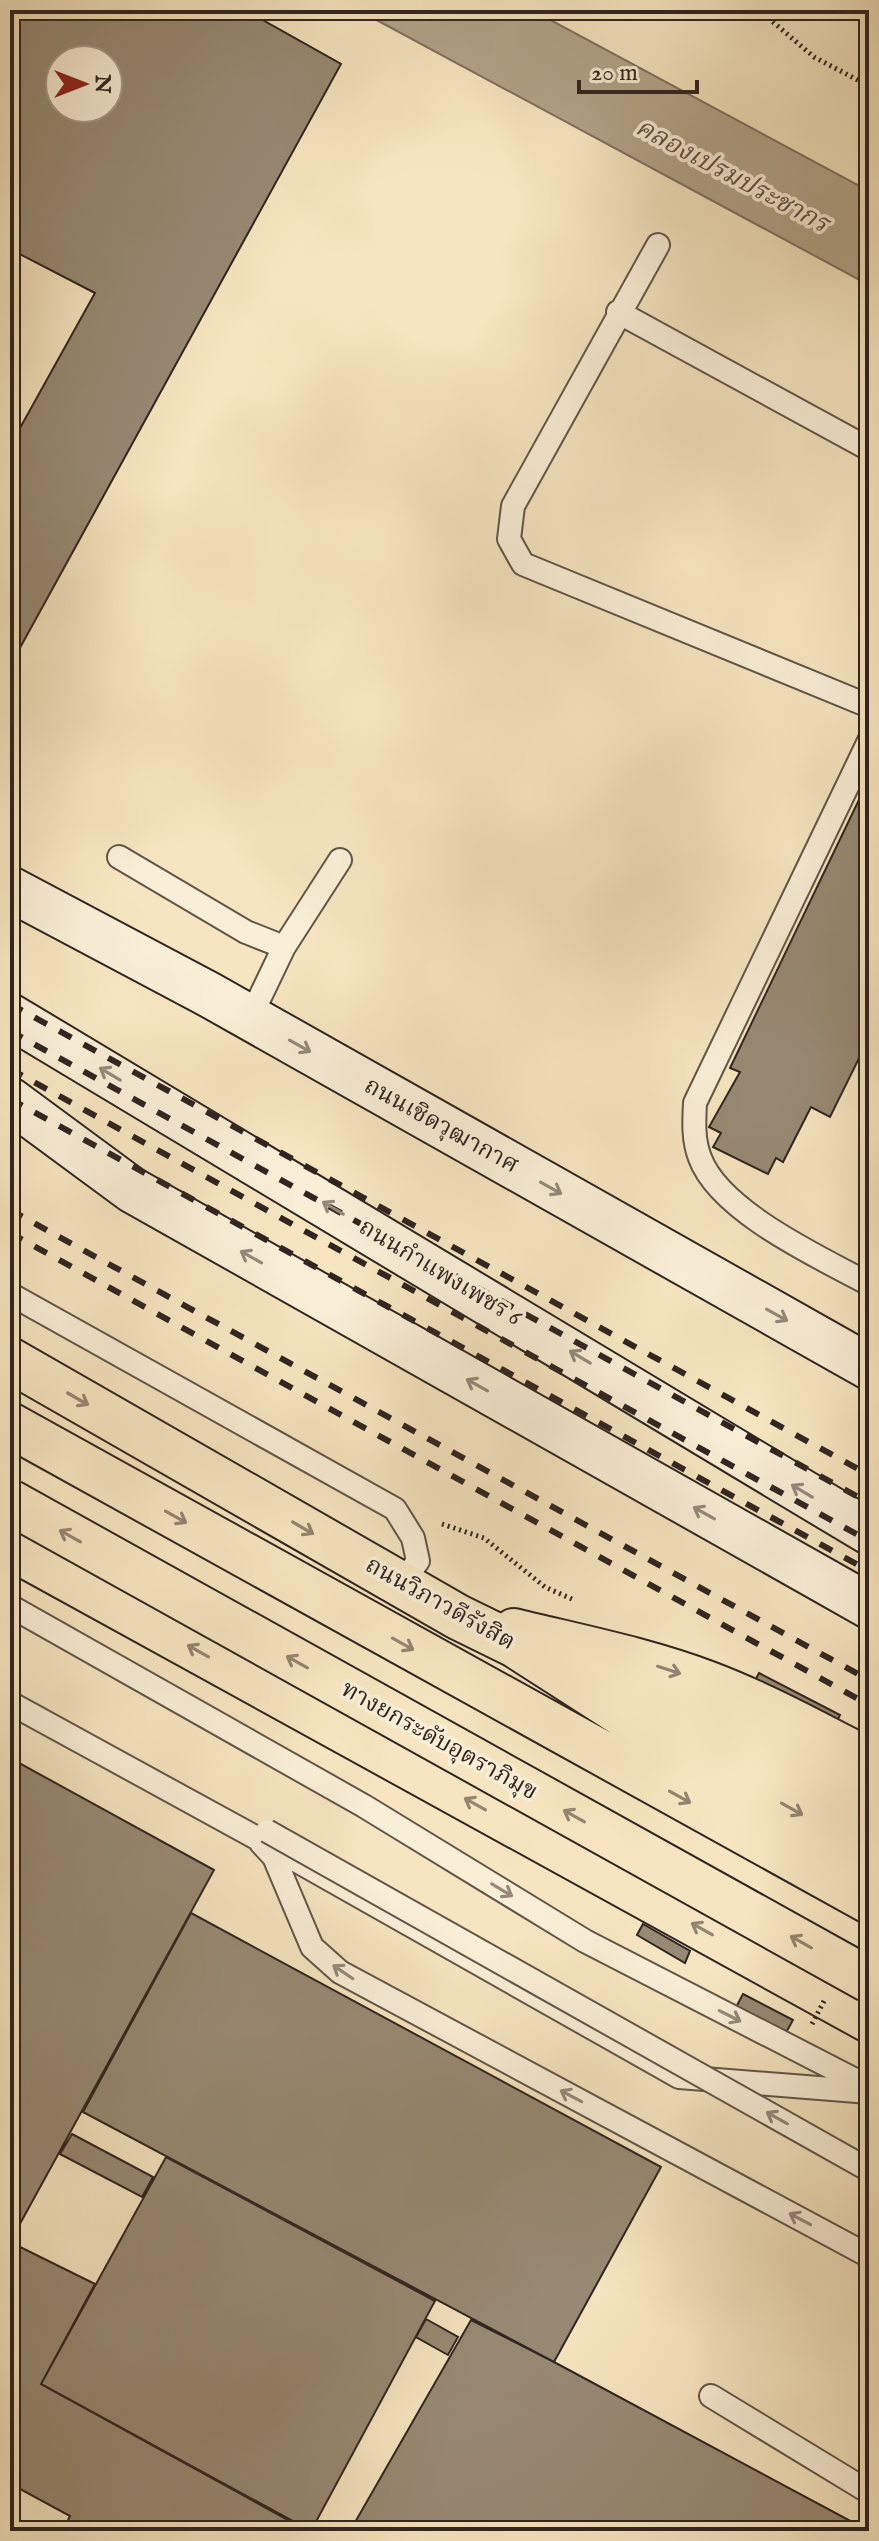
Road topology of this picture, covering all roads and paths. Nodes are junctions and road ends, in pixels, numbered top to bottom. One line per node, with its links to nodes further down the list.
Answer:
1 (759, 10): 2 (path)
2 (869, 86)
3 (658, 245): 4 (lane)
4 (618, 312): 5 (lane); 6 (lane)
5 (869, 449)
6 (869, 706)
7 (869, 741): 15 (lane)
8 (119, 857): 11 (lane)
9 (340, 860): 11 (lane)
10 (10, 889): 13 (main road, ถนนเชิดวุฒากาศ)
11 (284, 947): 13 (lane)
12 (10, 1016): 22 (main road, ถนนกำแพงเพชร 6, one-way to 12)
13 (250, 1018): 18 (main road, ถนนเชิดวุฒากาศ, one-way to 18)
14 (10, 1100): 27 (main road, one-way to 14)
15 (869, 1284)
16 (10, 1294): 21 (lane)
17 (10, 1360): 24 (highway, ถนนวิภาวดีรังสิต, one-way to 24)
18 (869, 1367)
19 (10, 1425): 36 (highway, one-way to 36)
20 (10, 1502): 37 (highway, ทางยกระดับอุตราภิมุข, one-way to 20, bridge)
21 (395, 1509): 24 (lane); 26 (path)
22 (869, 1532)
23 (10, 1547): 38 (highway, one-way to 23)
24 (401, 1584): 28 (highway, ถนนวิภาวดีรังสิต)
25 (10, 1606): 39 (lane, one-way to 39)
26 (587, 1606)
27 (869, 1606)
28 (458, 1617): 29 (highway, ถนนวิภาวดีรังสิต); 32 (highway, one-way to 32)
29 (515, 1645): 33 (highway); 35 (highway, ถนนวิภาวดีรังสิต, one-way to 35)
30 (10, 1692): 34 (lane)
31 (10, 1703): 34 (lane)
32 (869, 1761)
33 (869, 1808)
34 (260, 1833): 39 (lane); 40 (lane, one-way to 34, bridge); 41 (lane, one-way to 34)
35 (869, 1851)
36 (869, 1901)
37 (869, 1980)
38 (869, 2020)
39 (869, 2090)
40 (869, 2170)
41 (869, 2256)
42 (711, 2396): 43 (lane)
43 (868, 2491)

